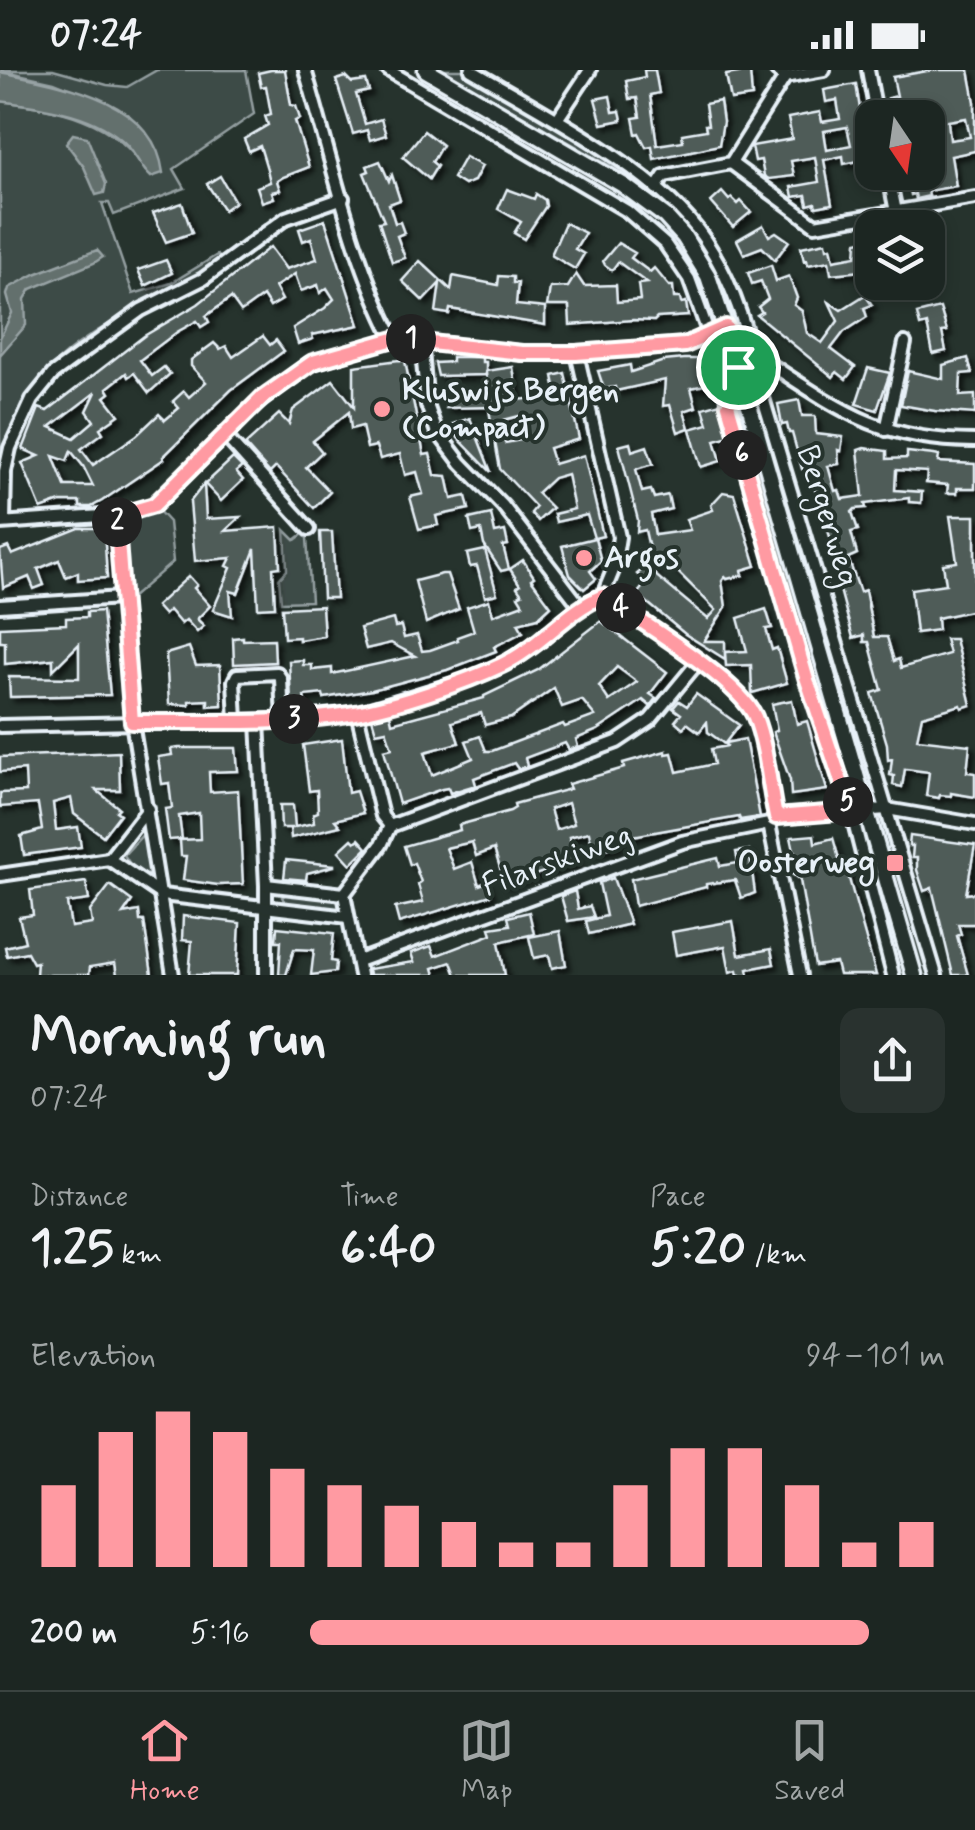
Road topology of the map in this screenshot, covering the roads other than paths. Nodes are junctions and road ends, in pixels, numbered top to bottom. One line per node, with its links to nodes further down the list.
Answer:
1 (305, 70): 13 (street)
2 (388, 70): 18 (street, Bergerweg)
3 (426, 70): 17 (main road, Bergerweg)
4 (471, 70): 10 (street, Bergerweg)
5 (590, 70): 10 (street)
6 (824, 70): 8 (street)
7 (868, 70): 9 (street)
8 (781, 74): 11 (street)
9 (874, 100)
10 (558, 118): 12 (street, Bergerweg)
11 (731, 163): 12 (street); 16 (street)
12 (656, 188): 23 (street, Bergerweg)
13 (343, 198): 19 (street); 32 (street)
14 (975, 198): 15 (street)
15 (907, 210)
16 (855, 218)
17 (726, 327): 18 (street); 24 (main road, Bergerweg)
18 (708, 332): 22 (street); 25 (street, Bergerweg)
19 (394, 339): 20 (street); 27 (street)
20 (421, 340): 22 (street); 37 (street)
21 (906, 343): 26 (street)
22 (576, 353): 34 (street)
23 (755, 365): 24 (street); 26 (street); 47 (street, Bergerweg)
24 (739, 374): 25 (street); 30 (main road, Bergerweg)
25 (728, 405): 29 (street, Bergerweg)
26 (886, 430): 28 (street)
27 (226, 436): 31 (street); 33 (street)
28 (975, 441)
29 (744, 463): 30 (street, Bergerweg); 48 (street, Bergerweg)
30 (768, 470): 46 (main road, Bergerweg)
31 (116, 516): 32 (street); 35 (street)
32 (2, 522)
33 (310, 529)
34 (603, 596): 37 (street); 38 (street)
35 (121, 598): 36 (street); 43 (street)
36 (0, 606)
37 (580, 606): 39 (street)
38 (698, 662): 49 (street); 51 (street)
39 (357, 713): 41 (street); 51 (street)
40 (236, 720): 41 (street); 42 (street); 43 (street)
41 (283, 720): 42 (street)
42 (258, 721): 54 (street)
43 (132, 722): 44 (street); 45 (street)
44 (0, 726)
45 (148, 809): 52 (street); 56 (street)
46 (868, 809): 47 (street); 48 (street); 65 (main road, Bergerweg)
47 (886, 809): 50 (street); 66 (street, Bergerweg)
48 (851, 811): 49 (street); 64 (street, Bergerweg)
49 (772, 821): 59 (street, Filarskiweg); 63 (street)
50 (975, 824)
51 (390, 826): 55 (street)
52 (109, 859): 53 (street); 56 (street)
53 (0, 876)
54 (266, 885): 55 (street); 57 (street)
55 (344, 894): 58 (street)
56 (162, 895): 57 (street); 60 (street)
57 (267, 909): 58 (street); 61 (street)
58 (348, 917): 59 (street)
59 (358, 961): 62 (street)
60 (173, 975)
61 (266, 975)
62 (360, 975)
63 (800, 975)
64 (893, 975)
65 (914, 975)
66 (936, 975)

